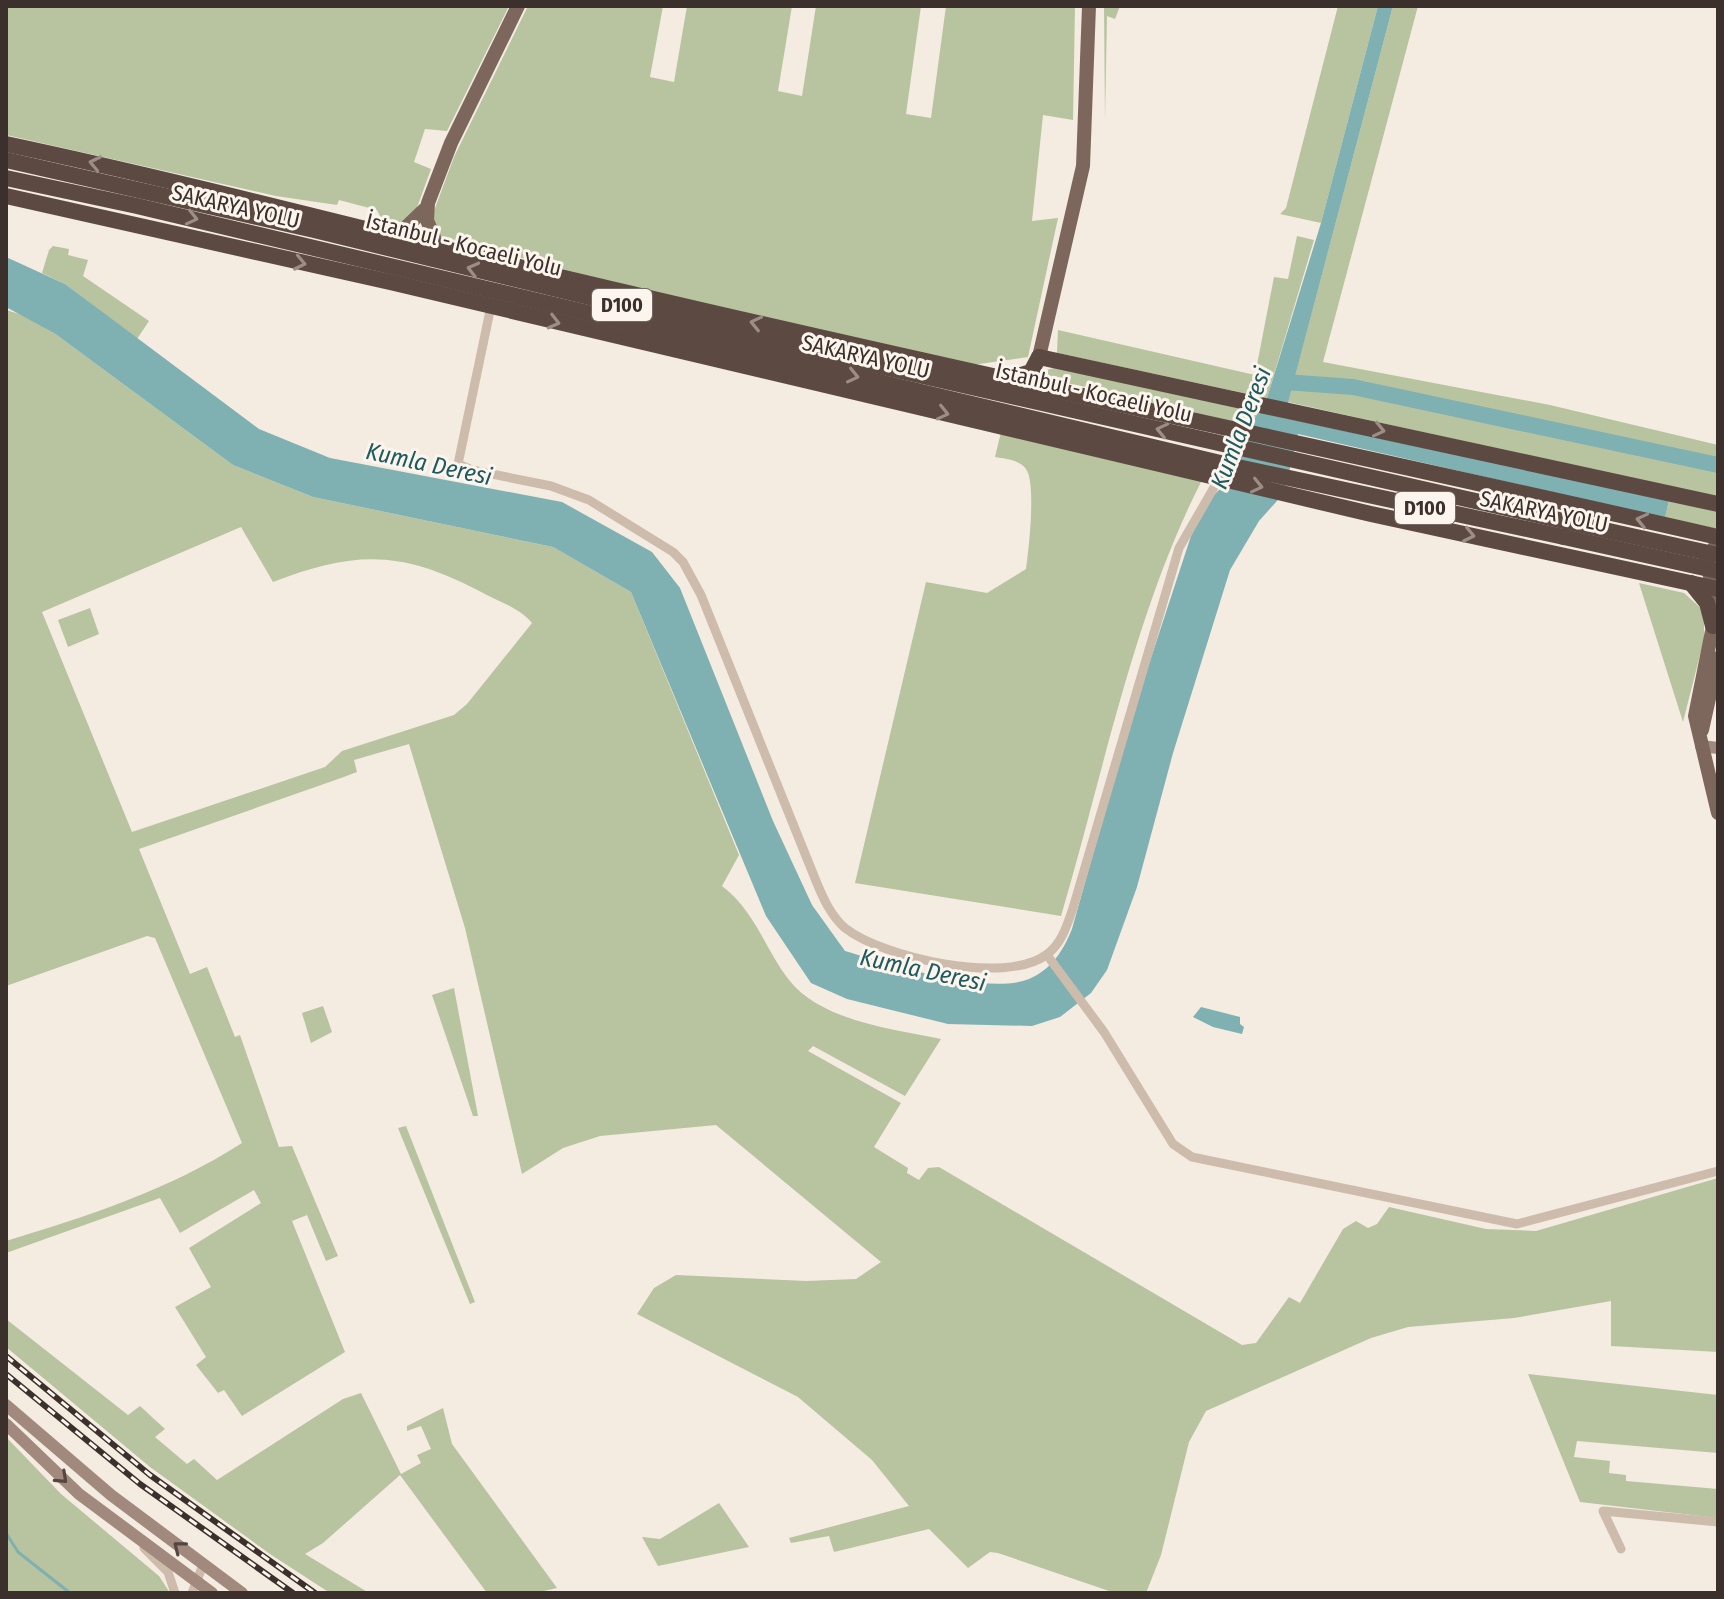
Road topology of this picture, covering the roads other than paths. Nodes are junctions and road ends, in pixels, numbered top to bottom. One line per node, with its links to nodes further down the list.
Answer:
1 (518, 6): 8 (main road)
2 (1089, 6): 13 (main road)
3 (6, 144): 5 (highway, one-way to 3)
4 (6, 160): 9 (highway, İstanbul - Kocaeli Yolu / D100)
5 (140, 173): 9 (highway); 10 (highway)
6 (6, 181): 19 (highway, SAKARYA YOLU / D100, one-way to 19)
7 (6, 196): 12 (highway, one-way to 12)
8 (426, 208): 10 (main road); 11 (main road)
9 (314, 230): 16 (highway, İstanbul - Kocaeli Yolu / D100, one-way to 9)
10 (391, 234): 11 (highway)
11 (437, 245): 14 (highway, one-way to 11)
12 (491, 306): 19 (highway, one-way to 19); 36 (street)
13 (1039, 357): 14 (highway); 15 (highway); 22 (highway, one-way to 22)
14 (1005, 380): 15 (highway)
15 (1097, 399): 16 (highway)
16 (1240, 439): 17 (highway, D100)
17 (1294, 451): 18 (highway, D100); 20 (highway)
18 (1319, 466): 20 (highway); 23 (highway, D100)
19 (1227, 474): 21 (highway, SAKARYA YOLU / D100, one-way to 21); 36 (street)
20 (1443, 477): 24 (highway, one-way to 20)
21 (1290, 484): 23 (highway, SAKARYA YOLU / D100); 28 (highway, one-way to 28)
22 (1718, 504)
23 (1566, 529): 26 (highway, D100, bridge); 27 (highway, SAKARYA YOLU / D100, bridge)
24 (1685, 530): 25 (highway); 28 (highway)
25 (1718, 540): 30 (main road)
26 (1718, 555)
27 (1718, 571)
28 (1668, 579): 29 (highway)
29 (1691, 583): 30 (highway); 31 (highway)
30 (1716, 589): 31 (main road)
31 (1713, 626): 33 (main road)
32 (1718, 658): 33 (main road)
33 (1701, 746): 34 (main road); 35 (main road)
34 (1718, 748)
35 (1718, 813)
36 (1048, 957): 37 (street)
37 (1718, 1171)
38 (6, 1405): 43 (main road, one-way to 38)
39 (6, 1424): 41 (main road, one-way to 41)
40 (1718, 1522): 42 (street)
41 (128, 1531): 44 (main road); 45 (street)
42 (1621, 1549)
43 (203, 1565): 44 (street); 47 (main road)
44 (194, 1587): 46 (main road)
45 (175, 1593)
46 (212, 1593)
47 (242, 1593)

